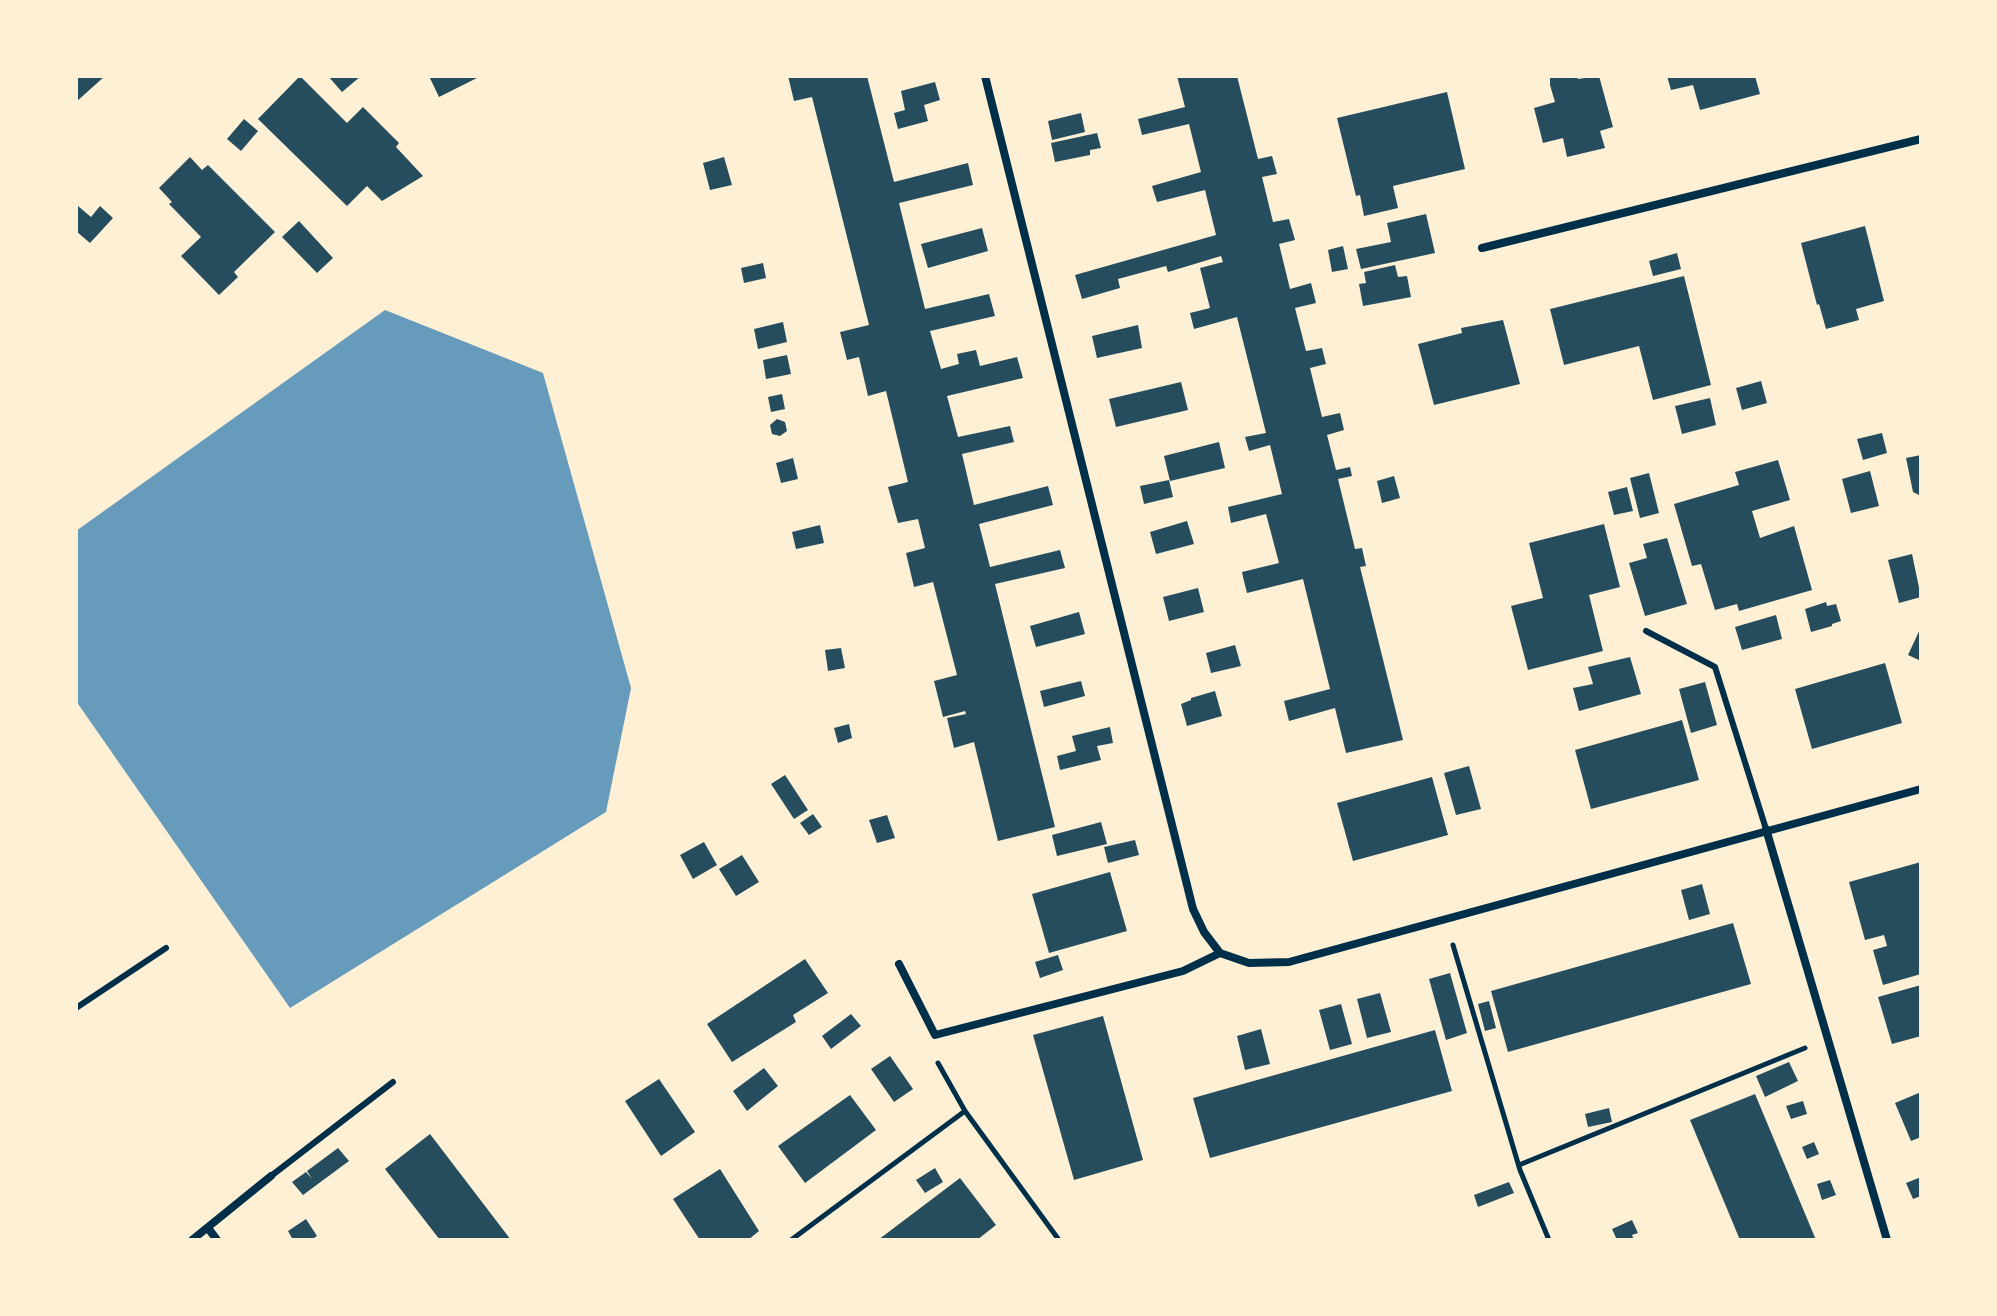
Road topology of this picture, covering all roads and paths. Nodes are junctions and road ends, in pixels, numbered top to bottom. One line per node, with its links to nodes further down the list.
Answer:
1 (985, 76): 9 (street)
2 (1921, 139): 3 (street)
3 (1482, 248)
4 (1646, 631): 6 (lane)
5 (1921, 789): 6 (street)
6 (1766, 829): 7 (street); 13 (street)
7 (1445, 918): 9 (street); 16 (path)
8 (166, 948): 11 (lane)
9 (1220, 953): 12 (street)
10 (899, 964): 12 (street)
11 (76, 1008)
12 (935, 1035): 15 (path)
13 (1828, 1039): 16 (path); 24 (street)
14 (393, 1082): 17 (lane)
15 (965, 1111): 21 (path); 22 (path)
16 (1519, 1165): 23 (path)
17 (271, 1176): 18 (street)
18 (208, 1228): 19 (street); 20 (street)
19 (192, 1240)
20 (217, 1240)
21 (791, 1240)
22 (1059, 1240)
23 (1549, 1240)
24 (1887, 1240)

